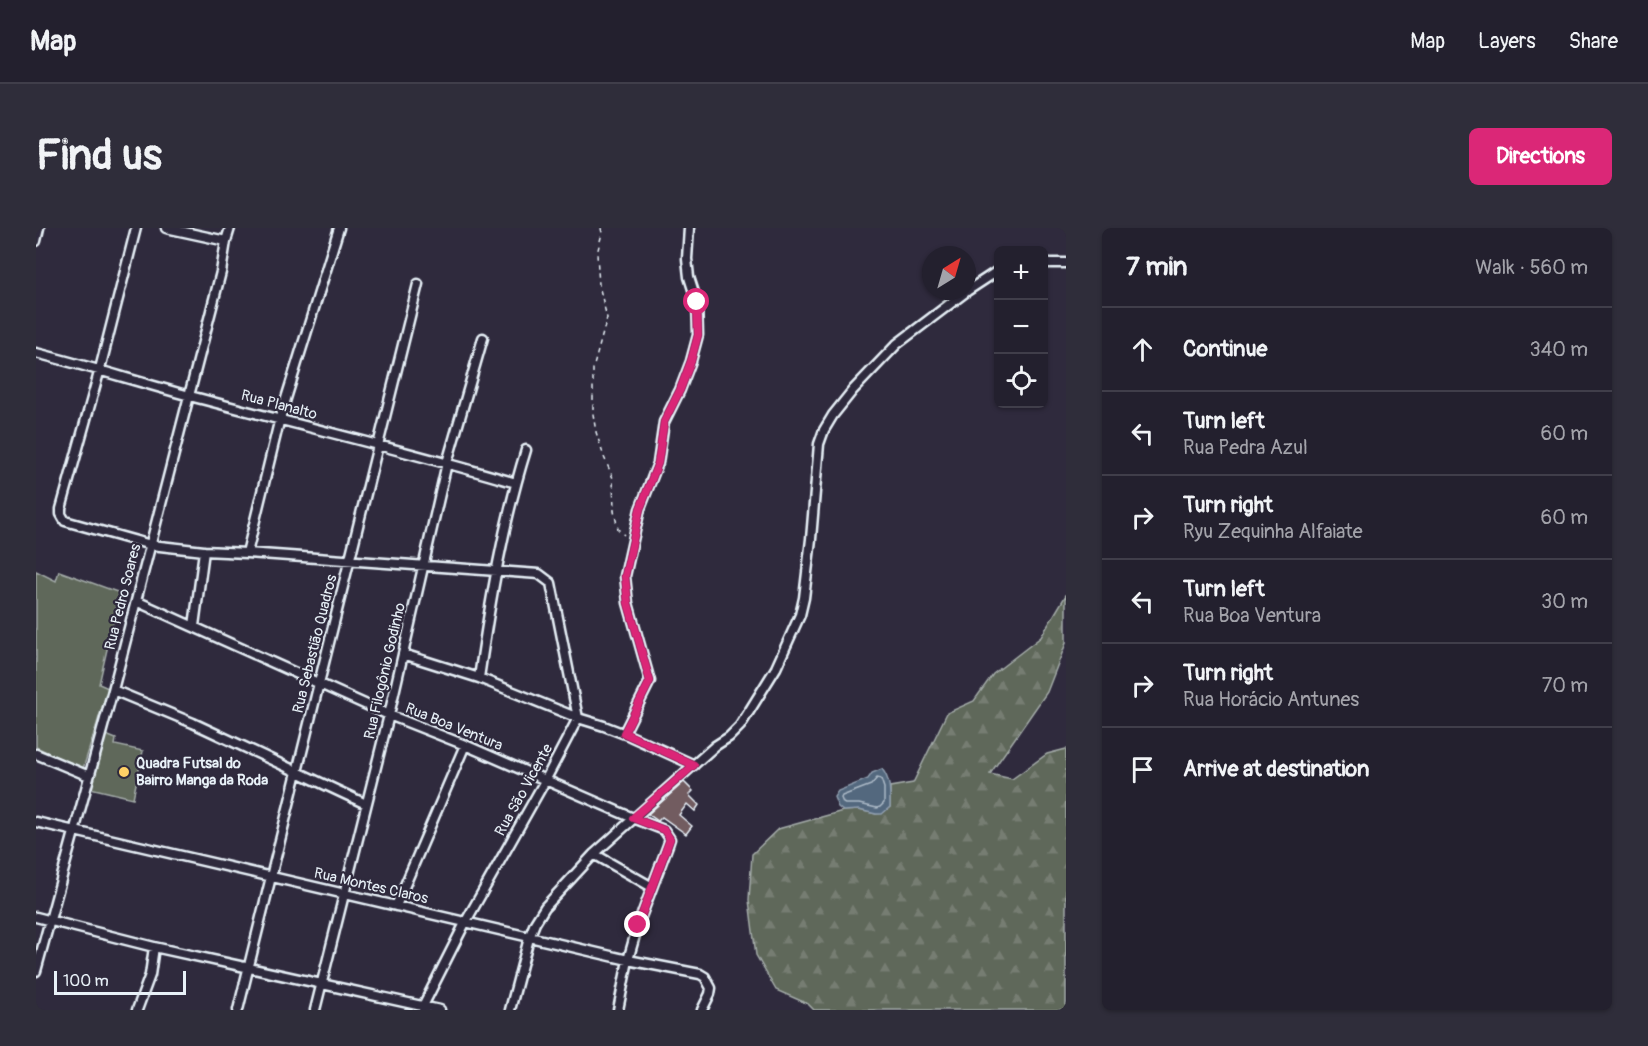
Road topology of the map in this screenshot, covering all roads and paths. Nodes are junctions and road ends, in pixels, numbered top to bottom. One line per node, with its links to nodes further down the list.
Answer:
1 (39, 228): 8 (street)
2 (136, 228): 18 (street)
3 (166, 228): 9 (street)
4 (230, 228): 9 (street, Rua Pedro Soares)
5 (339, 228): 20 (street)
6 (601, 228): 25 (path)
7 (689, 228): 25 (street)
8 (36, 241)
9 (226, 241): 19 (street, Rua Pedro Soares)
10 (1048, 263): 11 (street)
11 (1066, 263)
12 (994, 273): 14 (street)
13 (418, 284): 21 (street, Rua Sebastião Quadros)
14 (976, 285)
15 (955, 300): 43 (street)
16 (483, 338): 23 (street, Rua Filogônio Godinho)
17 (36, 353): 18 (street, Rua Planalto)
18 (100, 369): 19 (street, Rua Planalto); 26 (street)
19 (189, 395): 20 (street, Rua Planalto); 26 (street, Rua Pedro Soares)
20 (280, 418): 21 (street, Rua Planalto); 28 (street)
21 (378, 445): 23 (street, Rua Planalto); 29 (street, Rua Sebastião Quadros)
22 (526, 450): 24 (street)
23 (447, 463): 24 (street, Rua Planalto); 30 (street, Rua Filogônio Godinho)
24 (516, 483): 31 (street)
25 (633, 540): 40 (street)
26 (151, 545): 27 (street); 32 (street, Rua Pedro Soares)
27 (204, 552): 28 (street); 33 (street)
28 (247, 553): 29 (street)
29 (349, 561): 30 (street); 36 (street, Rua Sebastião Quadros)
30 (424, 566): 31 (street); 34 (street, Rua Filogônio Godinho)
31 (497, 571): 35 (street); 39 (street)
32 (136, 601): 33 (street, Rua Boa Ventura); 37 (street, Rua Pedro Soares)
33 (194, 626): 36 (street, Rua Boa Ventura)
34 (403, 654): 35 (street); 38 (street, Rua Filogônio Godinho)
35 (479, 678): 39 (street)
36 (319, 682): 38 (street, Rua Boa Ventura); 44 (street, Rua Sebastião Quadros)
37 (113, 690): 44 (street); 45 (street, Rua Pedro Soares)
38 (388, 715): 41 (street, Rua Boa Ventura); 47 (street, Rua Filogônio Godinho)
39 (578, 718): 40 (street); 46 (street, Rua São Vicente)
40 (624, 733): 43 (street)
41 (465, 745): 46 (street, Rua Boa Ventura); 55 (street)
42 (36, 754): 45 (street)
43 (694, 765): 48 (street)
44 (297, 772): 47 (street); 52 (street, Rua Sebastião Quadros)
45 (89, 776): 50 (street, Rua Pedro Soares)
46 (546, 780): 48 (street, Rua Boa Ventura); 58 (street, Rua São Vicente)
47 (366, 804): 54 (street, Rua Filogônio Godinho)
48 (633, 818): 51 (street); 53 (street, Rua Boa Ventura)
49 (36, 822): 50 (street, Rua Montes Claros)
50 (74, 830): 52 (street, Rua Montes Claros); 57 (street, Rua Pedro Soares)
51 (594, 854): 53 (street); 59 (street)
52 (271, 876): 54 (street, Rua Montes Claros); 62 (street, Rua Sebastião Quadros)
53 (652, 887): 61 (street)
54 (345, 894): 55 (street, Rua Montes Claros); 64 (street, Rua Filogônio Godinho)
55 (396, 906): 58 (street, Rua Montes Claros)
56 (36, 917): 57 (street)
57 (50, 920): 60 (street); 63 (street, Rua Pedro Soares)
58 (465, 923): 59 (street, Rua Montes Claros); 65 (street, Rua São Vicente)
59 (529, 938): 61 (street, Rua Montes Claros); 70 (street)
60 (154, 946): 62 (street); 66 (street)
61 (628, 960): 71 (street); 72 (street, Rua Montes Claros)
62 (249, 967): 64 (street); 67 (street, Rua Sebastião Quadros)
63 (36, 972)
64 (322, 983): 65 (street); 68 (street, Rua Filogônio Godinho)
65 (423, 1008): 69 (street)
66 (137, 1010)
67 (238, 1010)
68 (315, 1010)
69 (440, 1010)
70 (510, 1010)
71 (618, 1010)
72 (702, 1010)

